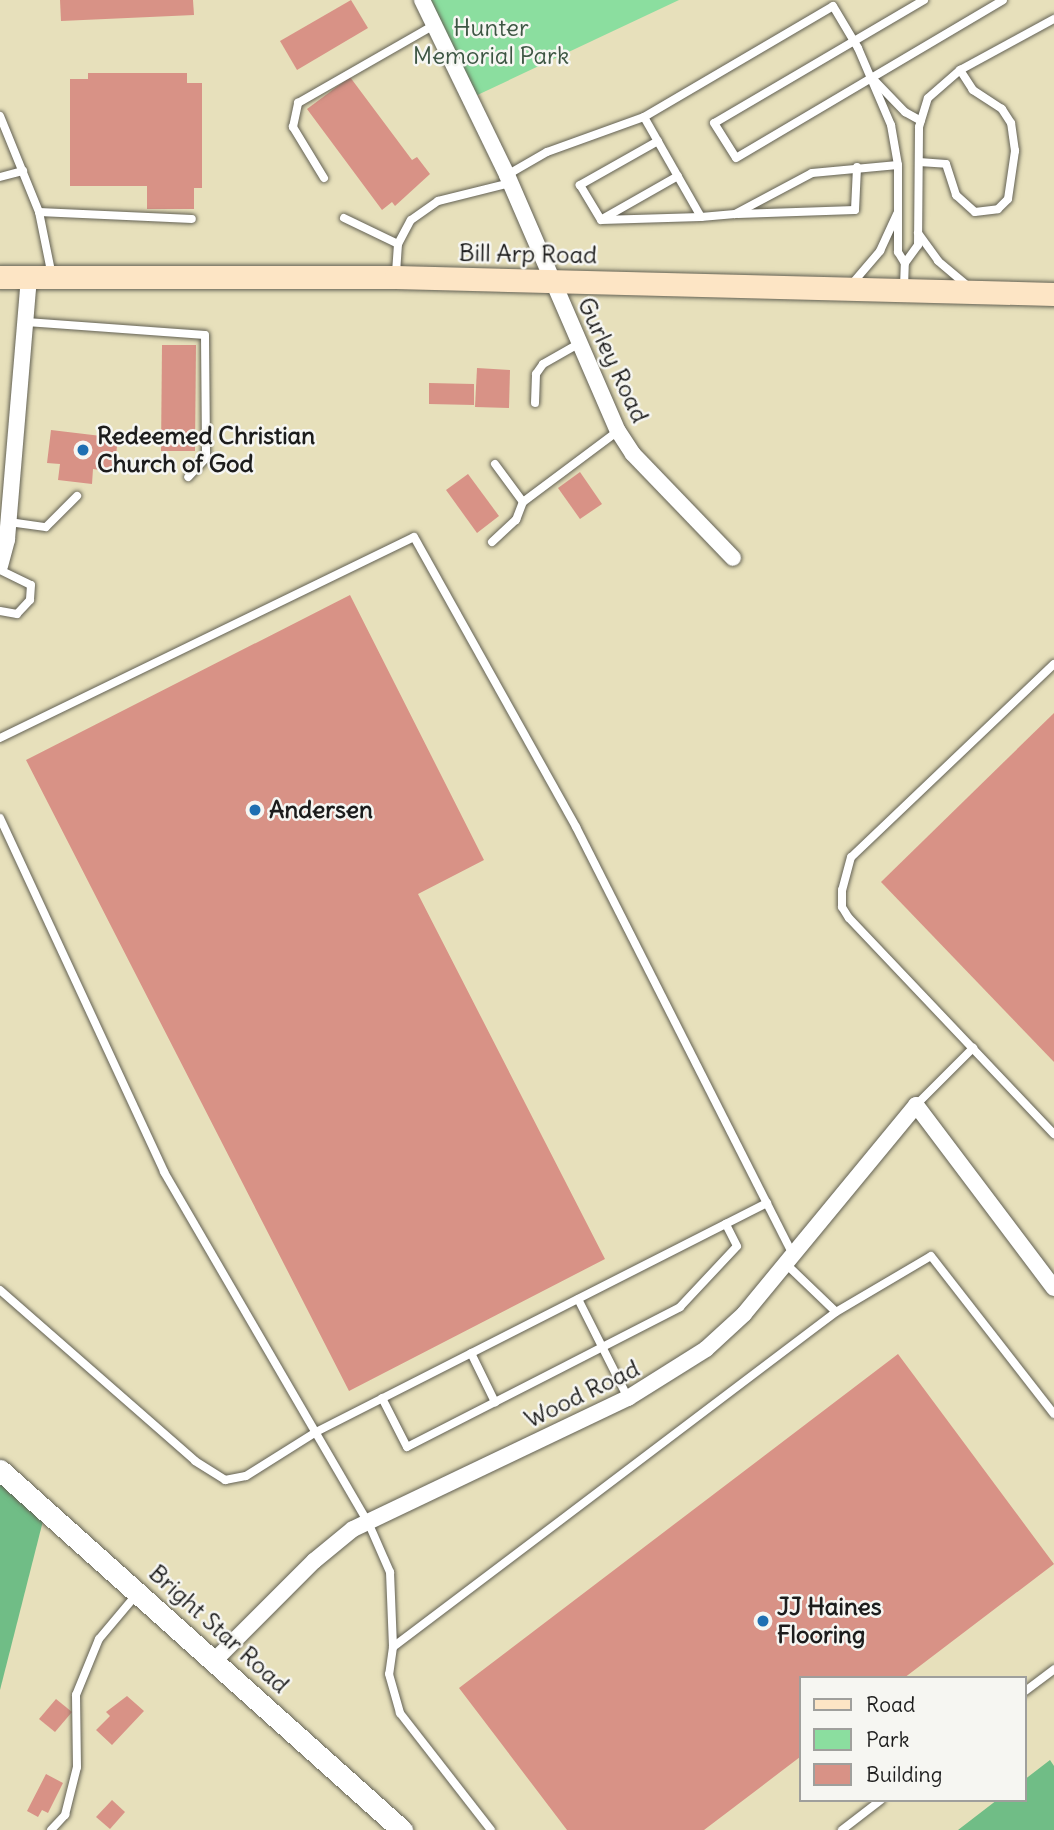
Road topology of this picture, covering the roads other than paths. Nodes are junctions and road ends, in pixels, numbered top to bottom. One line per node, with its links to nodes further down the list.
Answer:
1 (422, 0): 7 (street, Gurley Road)
2 (844, 0): 5 (lane)
3 (924, 0): 8 (lane)
4 (1003, 0): 10 (lane)
5 (833, 6): 8 (lane); 12 (lane)
6 (1054, 19): 9 (lane)
7 (436, 24): 21 (lane); 22 (street, Gurley Road)
8 (855, 42): 10 (lane); 10 (lane)
9 (960, 70): 13 (lane); 15 (lane)
10 (871, 76): 13 (lane); 16 (lane)
11 (0, 116): 18 (lane)
12 (644, 117): 14 (lane); 22 (lane)
13 (921, 121): 15 (lane)
14 (658, 141): 19 (lane); 29 (lane)
15 (919, 162): 30 (lane)
16 (898, 165): 17 (lane); 24 (lane)
17 (857, 167): 25 (lane); 25 (lane)
18 (23, 171): 20 (lane); 23 (lane)
19 (678, 176): 26 (lane); 29 (lane)
20 (0, 177)
21 (324, 178)
22 (509, 179): 31 (lane); 37 (street, Gurley Road)
23 (39, 212): 28 (lane); 36 (lane)
24 (898, 212): 32 (lane); 38 (lane)
25 (735, 214): 26 (lane)
26 (701, 217): 29 (lane)
27 (344, 218): 31 (lane)
28 (192, 219)
29 (601, 219)
30 (918, 233): 32 (lane); 40 (lane)
31 (397, 244): 34 (lane)
32 (905, 262): 39 (lane)
33 (0, 277): 35 (main road, Bill Arp Road)
34 (396, 277): 36 (main road, Bill Arp Road); 37 (main road, Bill Arp Road)
35 (29, 279): 36 (main road, Bill Arp Road); 42 (street)
36 (53, 279)
37 (552, 281): 38 (main road, Bill Arp Road); 43 (street, Gurley Road)
38 (847, 288): 39 (main road, Bill Arp Road)
39 (904, 290): 40 (main road, Bill Arp Road)
40 (976, 292): 41 (main road, Bill Arp Road)
41 (1054, 294)
42 (27, 322): 47 (lane); 50 (street)
43 (578, 344): 44 (lane); 45 (street, Gurley Road)
44 (534, 403)
45 (618, 431): 49 (lane); 52 (street, Gurley Road)
46 (495, 464): 49 (lane)
47 (188, 477)
48 (77, 496): 50 (lane)
49 (523, 502): 51 (lane)
50 (9, 522): 53 (street)
51 (492, 542)
52 (733, 558)
53 (0, 568): 54 (lane)
54 (0, 611)
55 (1054, 664): 58 (lane)
56 (0, 738): 61 (lane)
57 (0, 818): 74 (lane)
58 (973, 1048): 59 (lane); 60 (lane)
59 (916, 1105): 63 (street, Wood Road); 64 (street)
60 (1054, 1134)
61 (767, 1203): 62 (lane); 63 (lane)
62 (726, 1224): 66 (lane); 68 (lane)
63 (790, 1260): 67 (lane); 71 (street, Wood Road)
64 (1054, 1288)
65 (0, 1290): 74 (lane)
66 (578, 1299): 68 (lane); 69 (lane)
67 (836, 1312): 73 (lane); 78 (lane)
68 (602, 1347): 71 (lane); 72 (lane)
69 (471, 1353): 70 (lane); 72 (lane)
70 (382, 1398): 72 (lane); 74 (lane)
71 (628, 1398): 76 (street, Wood Road)
72 (495, 1402)
73 (1054, 1414)
74 (316, 1432): 76 (lane)
75 (0, 1470): 77 (street, Bright Star Road)
76 (368, 1522): 78 (lane); 79 (street, Wood Road)
77 (139, 1592): 79 (street, Bright Star Road); 83 (lane)
78 (393, 1647): 85 (lane)
79 (216, 1659): 84 (street, Bright Star Road)
80 (1054, 1669): 81 (lane)
81 (1026, 1690)
82 (878, 1802): 86 (lane)
83 (51, 1830)
84 (401, 1830)
85 (491, 1830)
86 (842, 1830)

